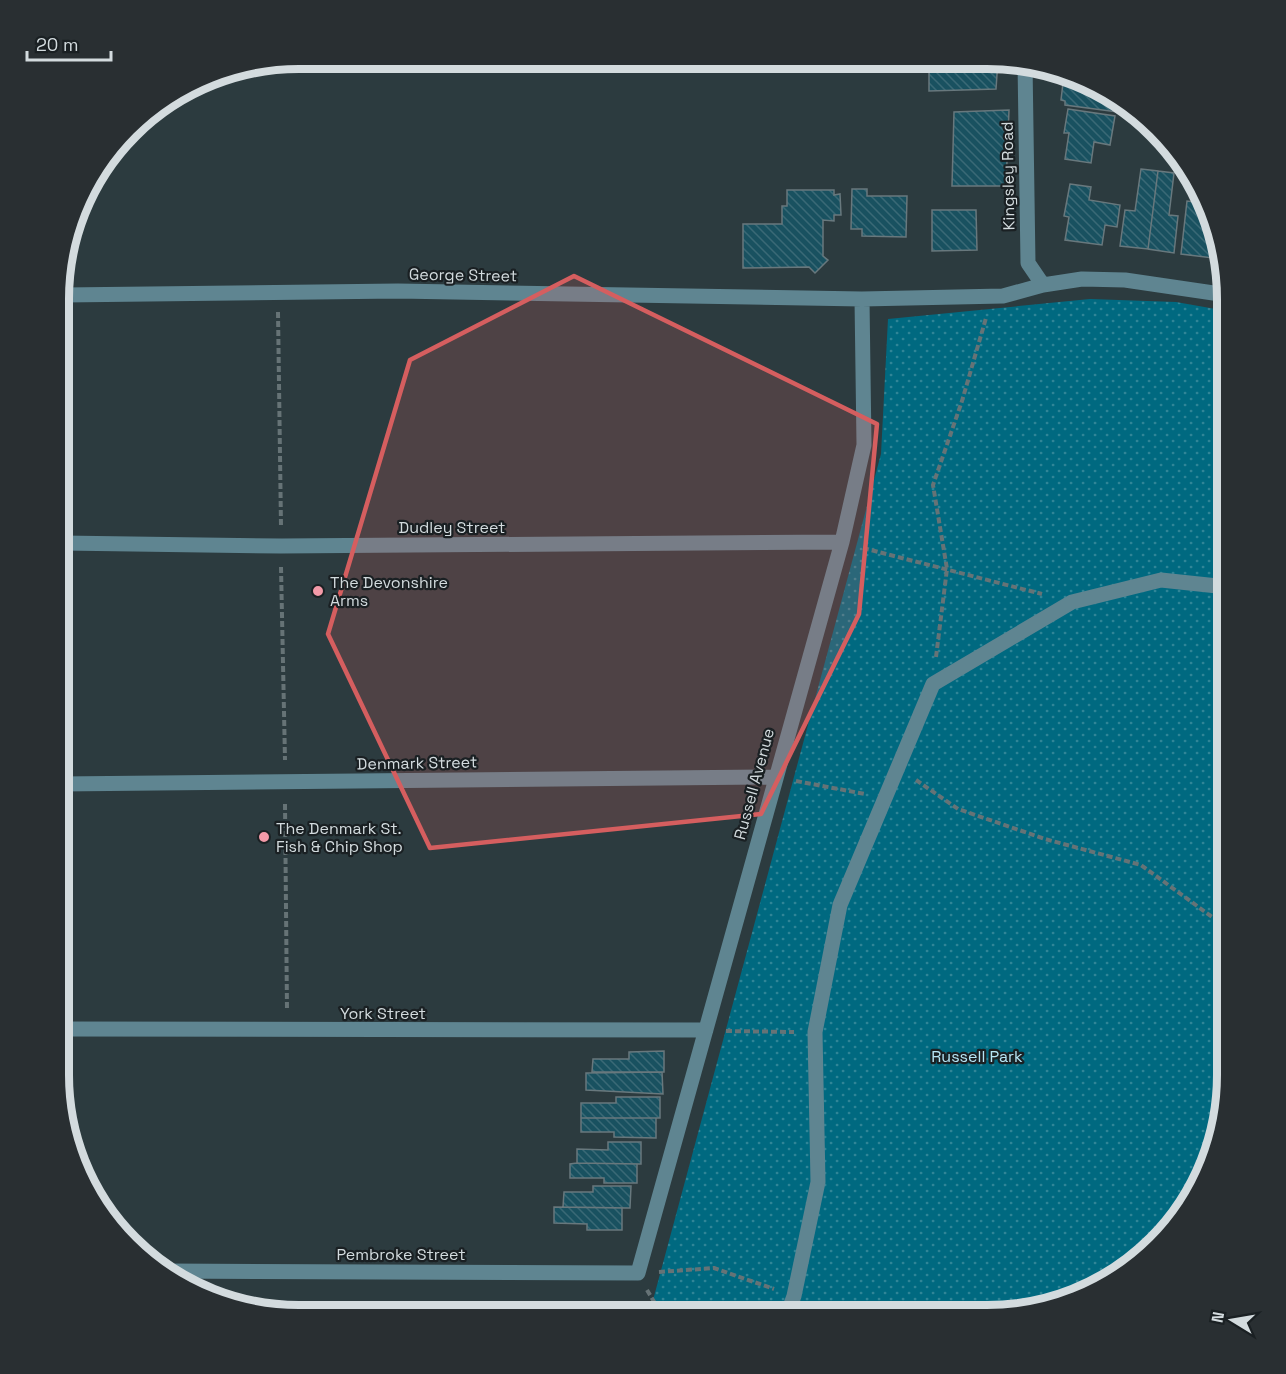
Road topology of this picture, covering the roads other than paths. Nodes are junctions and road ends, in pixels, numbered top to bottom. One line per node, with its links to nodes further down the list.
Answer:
1 (1025, 72): 2 (street, Kingsley Road)
2 (1043, 285): 3 (street, George Street); 5 (street, George Street)
3 (1217, 294)
4 (69, 295): 5 (street, George Street)
5 (862, 299): 6 (street, Russell Avenue)
6 (842, 542): 7 (street, Dudley Street); 9 (street, Russell Avenue)
7 (69, 543)
8 (1217, 586): 15 (street)
9 (775, 777): 10 (street, Denmark Street); 12 (street, Russell Avenue)
10 (69, 784)
11 (69, 1029): 12 (street, York Street)
12 (706, 1030): 14 (street, Russell Avenue)
13 (179, 1271): 14 (street, Pembroke Street)
14 (638, 1274)
15 (791, 1305)

